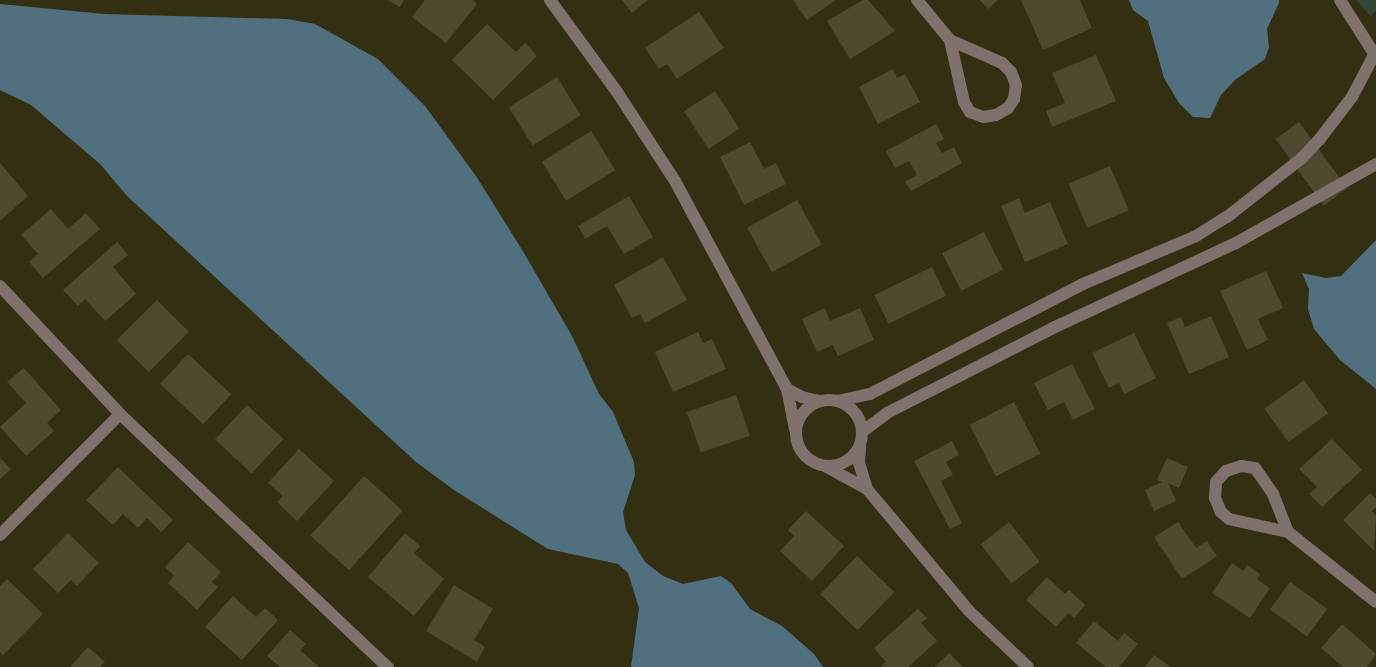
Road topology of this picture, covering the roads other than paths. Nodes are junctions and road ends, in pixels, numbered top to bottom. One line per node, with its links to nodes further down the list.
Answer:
1 (550, 0): 8 (street)
2 (917, 0): 4 (street)
3 (1340, 0): 5 (street)
4 (950, 40): 4 (street)
5 (1374, 54): 10 (street)
6 (1376, 164): 12 (street)
7 (0, 286): 11 (street)
8 (787, 389): 9 (street); 13 (street)
9 (820, 401): 10 (street); 13 (street)
10 (837, 401): 12 (street)
11 (120, 414): 18 (street); 20 (street)
12 (862, 432): 14 (street)
13 (796, 434): 15 (street)
14 (860, 446): 15 (street); 16 (street)
15 (823, 466): 16 (street)
16 (867, 489): 21 (street)
17 (1288, 532): 17 (street); 19 (street)
18 (0, 535)
19 (1376, 602)
20 (388, 667)
21 (1028, 667)

